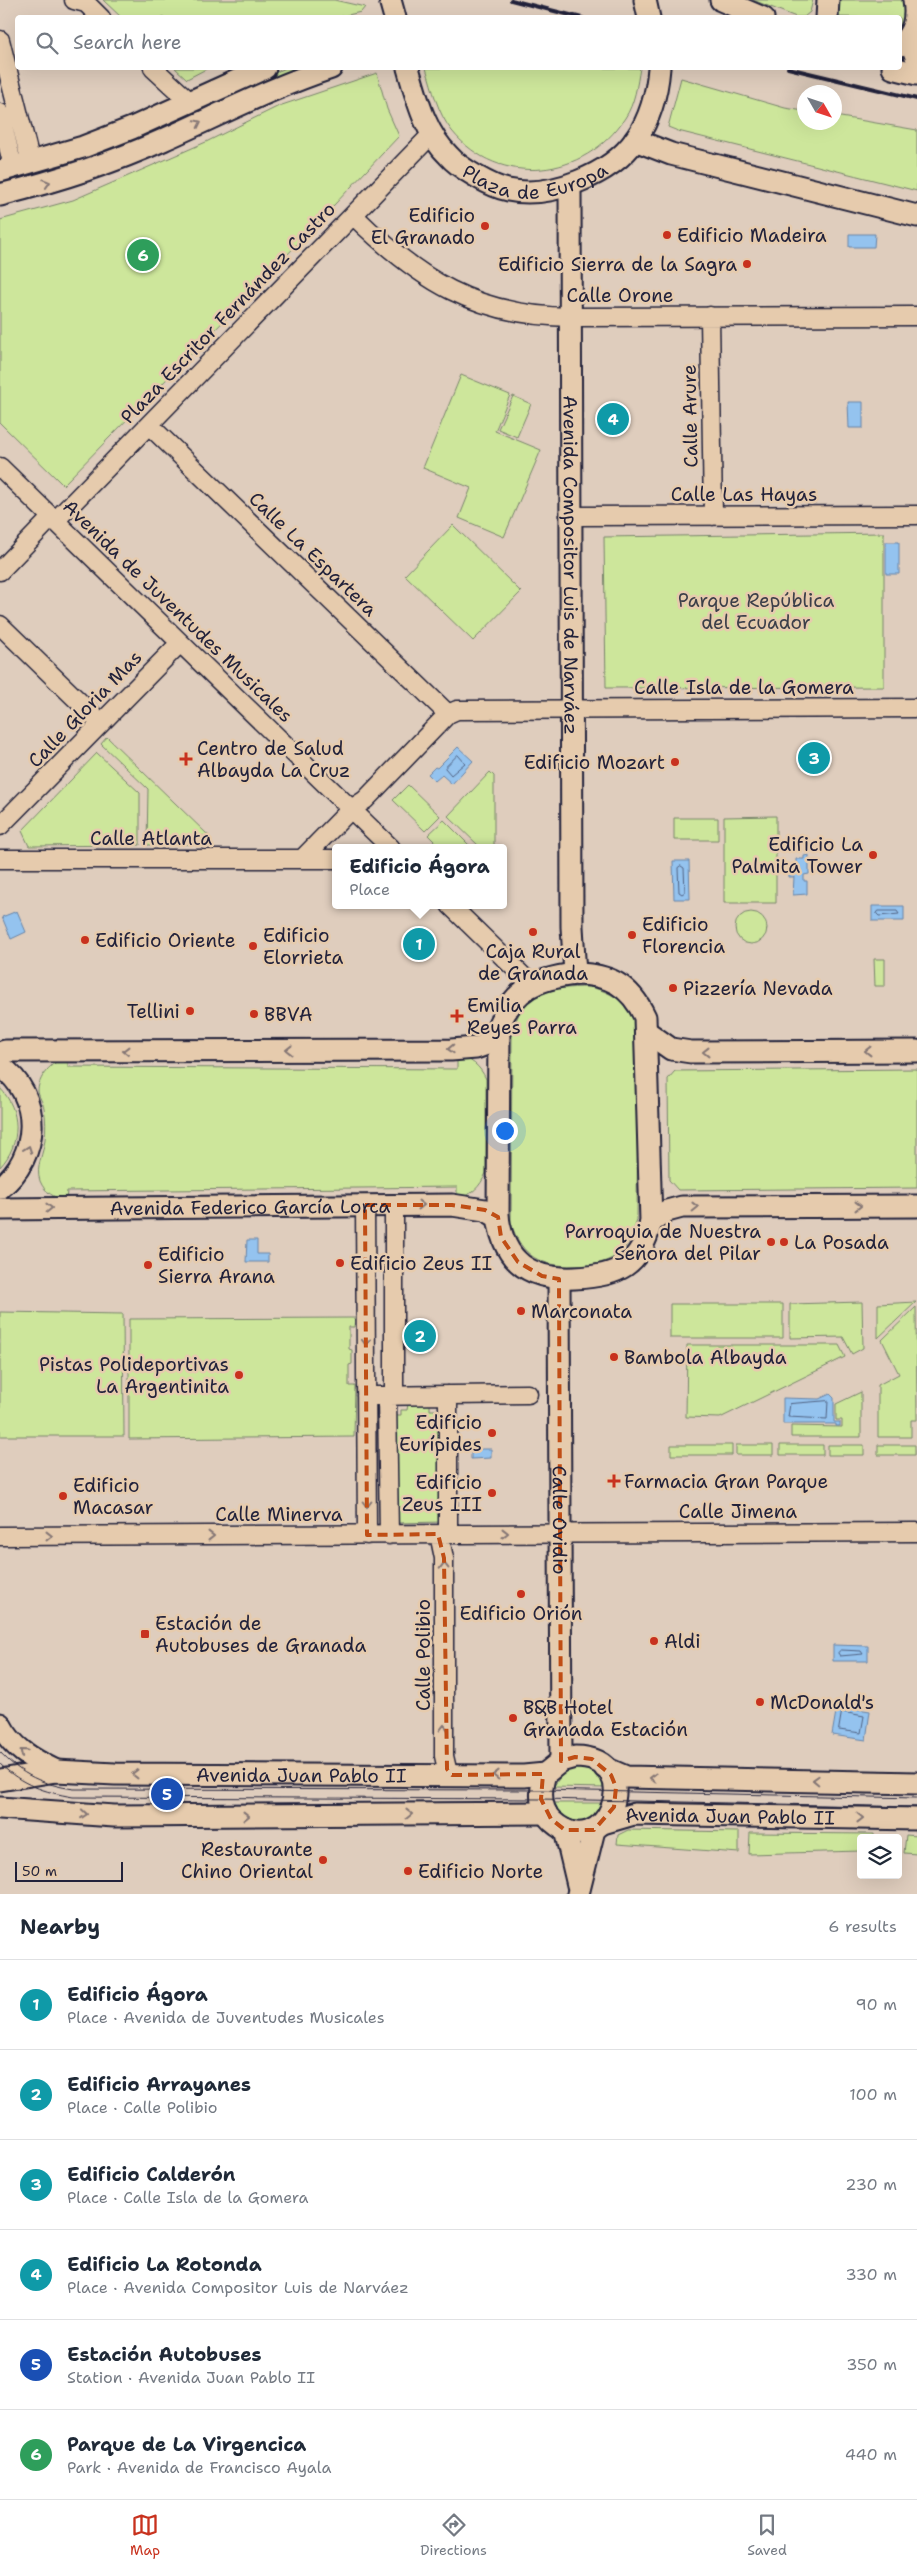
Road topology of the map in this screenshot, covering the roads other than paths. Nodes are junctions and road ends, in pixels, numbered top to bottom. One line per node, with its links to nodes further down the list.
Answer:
1 (74, 0): 6 (street)
2 (645, 0): 7 (main road)
3 (721, 0): 8 (main road)
4 (828, 0): 9 (main road)
5 (914, 0): 10 (main road)
6 (98, 15)
7 (648, 15)
8 (756, 15)
9 (827, 15)
10 (916, 19): 12 (main road); 13 (main road)
11 (0, 40): 20 (street)
12 (902, 43)
13 (917, 59)
14 (155, 70): 22 (street)
15 (261, 70): 22 (main road)
16 (326, 70): 28 (main road, one-way to 16)
17 (409, 70): 24 (main road, Plaza de Europa)
18 (659, 70): 25 (main road, Plaza de Europa)
19 (901, 70): 21 (main road)
20 (4, 72): 26 (street)
21 (917, 74)
22 (190, 102): 26 (main road)
23 (0, 113): 26 (street)
24 (431, 135): 27 (main road, Plaza de Europa); 29 (street, Plaza Escritor Fernández Castro)
25 (635, 140): 27 (main road, Plaza de Europa); 30 (main road)
26 (15, 167)
27 (570, 185): 31 (main road, Avenida Compositor Luis de Narváez)
28 (0, 195)
29 (353, 215): 31 (street, Calle Orone); 34 (street, Plaza Escritor Fernández Castro)
30 (917, 216)
31 (571, 316): 32 (street, Calle Orone); 37 (main road, Avenida Compositor Luis de Narváez)
32 (710, 316): 33 (street, Calle Orone); 38 (street, Calle Arure)
33 (917, 316)
34 (149, 424): 39 (street, Plaza Escritor Fernández Castro); 45 (street, Calle La Espartera)
35 (0, 467): 39 (street, Avenida de Juventudes Musicales)
36 (917, 515): 38 (street, Calle Las Hayas)
37 (572, 516): 38 (street, Calle Las Hayas); 44 (main road, Avenida Compositor Luis de Narváez)
38 (713, 516)
39 (54, 519): 40 (street, Plaza Escritor Fernández Castro); 42 (street, Avenida de Juventudes Musicales)
40 (0, 571)
41 (0, 625): 46 (street)
42 (180, 643): 46 (street, Calle Gloria Mas); 47 (street, Avenida de Juventudes Musicales)
43 (917, 708): 44 (street, Calle Isla de la Gomera)
44 (572, 709): 45 (street, Calle Isla de la Gomera); 54 (main road, Avenida Compositor Luis de Narváez)
45 (448, 714): 47 (street)
46 (101, 723): 48 (street, Calle Gloria Mas)
47 (351, 809): 49 (street, Avenida de Juventudes Musicales); 51 (street)
48 (0, 826)
49 (384, 844)
50 (0, 859): 51 (street, Calle Atlanta)
51 (302, 859): 52 (street, Calle Atlanta)
52 (332, 860)
53 (454, 909): 55 (street)
54 (575, 974): 55 (main road); 56 (main road)
55 (532, 984): 57 (main road)
56 (647, 1032): 58 (main road, one-way to 56); 67 (main road)
57 (498, 1040): 59 (main road, one-way to 59); 66 (main road)
58 (917, 1051)
59 (0, 1053)
60 (0, 1066): 61 (main road, one-way to 60)
61 (0, 1188)
62 (365, 1205): 63 (main road, Avenida Federico García Lorca); 65 (main road, Avenida Federico García Lorca, one-way to 62); 69 (street)
63 (394, 1205): 66 (main road, Avenida Federico García Lorca, one-way to 66); 70 (street)
64 (917, 1206): 67 (main road, one-way to 64)
65 (0, 1209)
66 (498, 1217): 68 (main road)
67 (650, 1222): 68 (main road)
68 (559, 1279): 78 (main road, Calle Ovidio)
69 (360, 1304): 70 (street); 73 (street, one-way to 73)
70 (394, 1305): 74 (street)
71 (528, 1394): 72 (street)
72 (448, 1395): 74 (street); 79 (street, Calle Polibio)
73 (366, 1396): 74 (street); 76 (street)
74 (391, 1396): 75 (street)
75 (388, 1450): 76 (street); 81 (street)
76 (361, 1453): 80 (street, one-way to 80)
77 (917, 1532): 78 (street, Calle Jimena)
78 (559, 1533): 79 (street, Calle Minerva, one-way to 78); 84 (main road, Calle Ovidio)
79 (444, 1534): 81 (street, Calle Minerva); 87 (street, Calle Polibio, one-way to 79)
80 (367, 1535): 81 (street, Calle Minerva); 82 (street, Calle Minerva, one-way to 80)
81 (389, 1535)
82 (0, 1536)
83 (0, 1724): 86 (main road, one-way to 83)
84 (553, 1767): 85 (main road); 87 (main road, Avenida Juan Pablo II, one-way to 87); 93 (main road)
85 (605, 1768): 89 (main road, Avenida Juan Pablo II, one-way to 85); 95 (main road)
86 (56, 1771): 87 (main road, Avenida Juan Pablo II, one-way to 86); 88 (main road, Avenida Juan Pablo II)
87 (452, 1774)
88 (0, 1780)
89 (917, 1783)
90 (0, 1784): 92 (main road)
91 (0, 1808): 92 (main road)
92 (35, 1810): 93 (main road, one-way to 93)
93 (546, 1813): 96 (main road)
94 (917, 1819): 95 (main road, Avenida Juan Pablo II, one-way to 94)
95 (598, 1826): 96 (main road); 97 (main road)
96 (565, 1830): 97 (main road)
97 (578, 1891)

